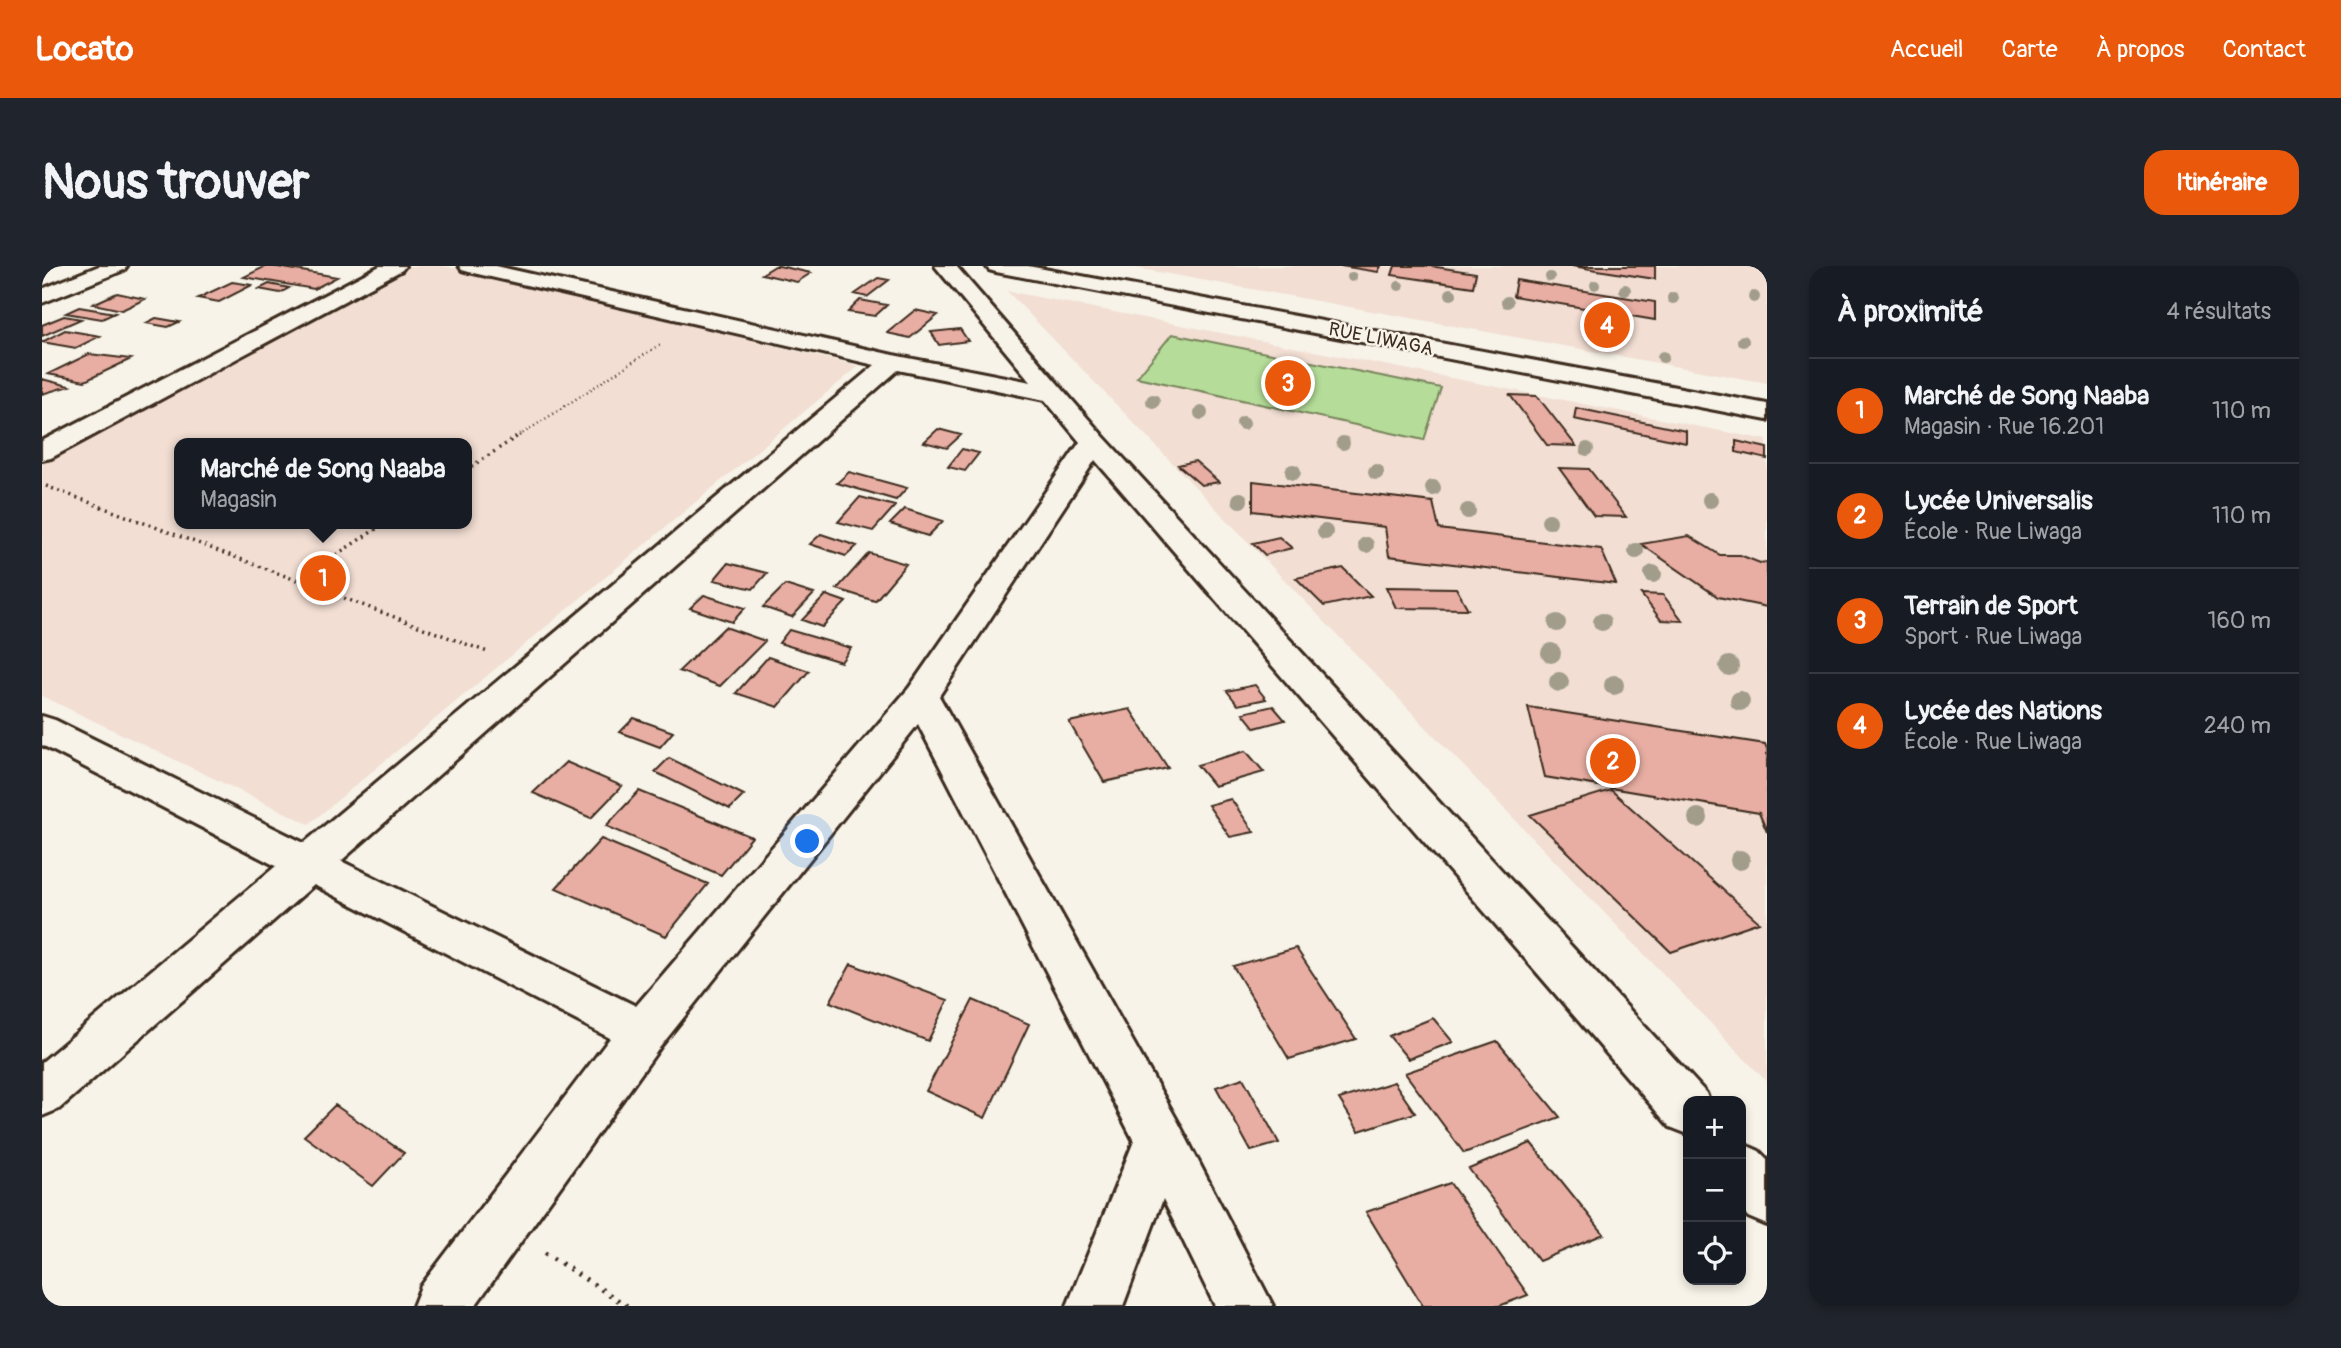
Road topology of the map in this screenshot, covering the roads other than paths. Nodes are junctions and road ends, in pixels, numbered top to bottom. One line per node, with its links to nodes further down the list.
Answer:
1 (117, 266): 6 (street)
2 (395, 266): 11 (street)
3 (469, 266): 7 (street)
4 (945, 266): 8 (street)
5 (996, 266): 9 (street, RUE LIWAGA)
6 (42, 297)
7 (893, 362): 8 (street); 14 (street)
8 (1053, 394): 10 (street)
9 (1767, 412)
10 (1094, 442): 12 (street); 17 (street)
11 (42, 452)
12 (921, 696): 15 (street); 18 (street)
13 (42, 729): 14 (street)
14 (310, 863): 15 (street); 16 (street)
15 (643, 1032): 21 (street)
16 (42, 1093)
17 (1683, 1104)
18 (1160, 1139): 22 (street); 23 (street)
19 (1746, 1175): 20 (street)
20 (1767, 1198)
21 (441, 1306)
22 (1095, 1306)
23 (1245, 1306)

